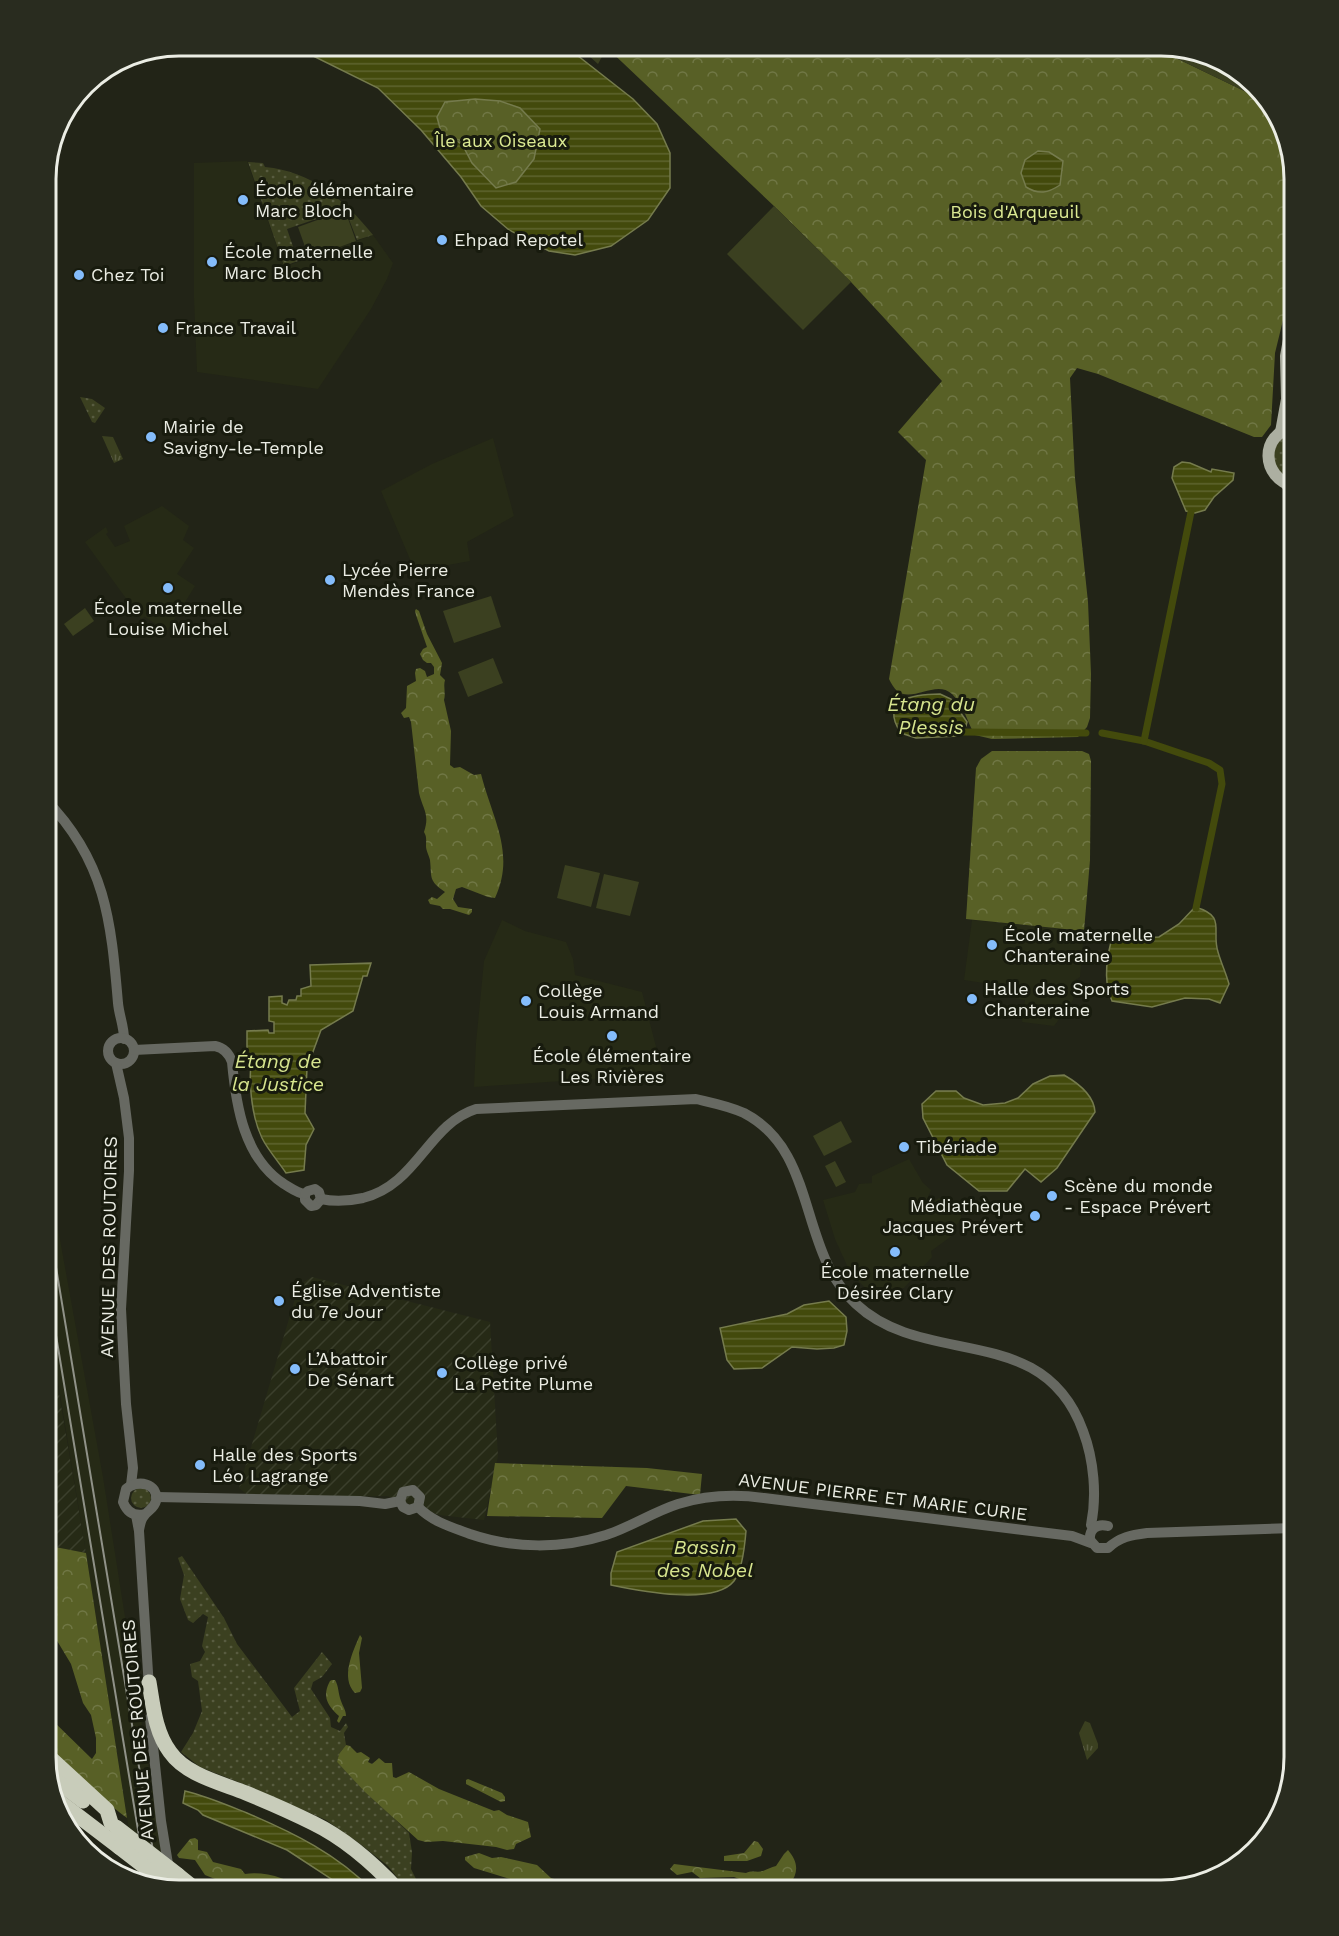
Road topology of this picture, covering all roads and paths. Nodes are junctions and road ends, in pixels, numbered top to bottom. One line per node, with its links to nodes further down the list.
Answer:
1 (1284, 416): 3 (main road)
2 (1284, 431): 3 (main road)
3 (1281, 432): 4 (main road)
4 (1284, 481)
5 (56, 811): 6 (street, AVENUE DES ROUTOIRES)
6 (118, 1014): 7 (street, AVENUE DES ROUTOIRES); 8 (street, AVENUE DES ROUTOIRES)
7 (124, 1038): 8 (street); 9 (street, AVENUE DES ROUTOIRES)
8 (111, 1042): 10 (street, AVENUE DES ROUTOIRES)
9 (134, 1050): 10 (street, AVENUE DES ROUTOIRES); 14 (street)
10 (122, 1062): 11 (street, AVENUE DES ROUTOIRES)
11 (136, 1483): 12 (street, AVENUE DES ROUTOIRES); 16 (street)
12 (156, 1497): 13 (street); 16 (street, AVENUE DES ROUTOIRES)
13 (400, 1502): 15 (street); 15 (street)
14 (1095, 1506): 17 (street); 18 (street)
15 (418, 1507): 21 (street, AVENUE PIERRE ET MARIE CURIE)
16 (141, 1515): 24 (street, AVENUE DES ROUTOIRES)
17 (1109, 1527): 18 (street); 20 (street); 22 (street)
18 (1093, 1528): 21 (street, AVENUE PIERRE ET MARIE CURIE); 23 (street)
19 (1284, 1528): 20 (street)
20 (1133, 1534): 22 (street)
21 (1072, 1536): 23 (street, AVENUE PIERRE ET MARIE CURIE)
22 (1113, 1542): 23 (street)
23 (1091, 1544)
24 (149, 1682): 30 (street, AVENUE DES ROUTOIRES); 32 (highway)
25 (56, 1764): 28 (highway)
26 (59, 1783): 28 (highway)
27 (66, 1806): 29 (highway, bridge)
28 (113, 1825): 31 (highway, bridge)
29 (158, 1879)
30 (172, 1880)
31 (184, 1880)
32 (388, 1880)

